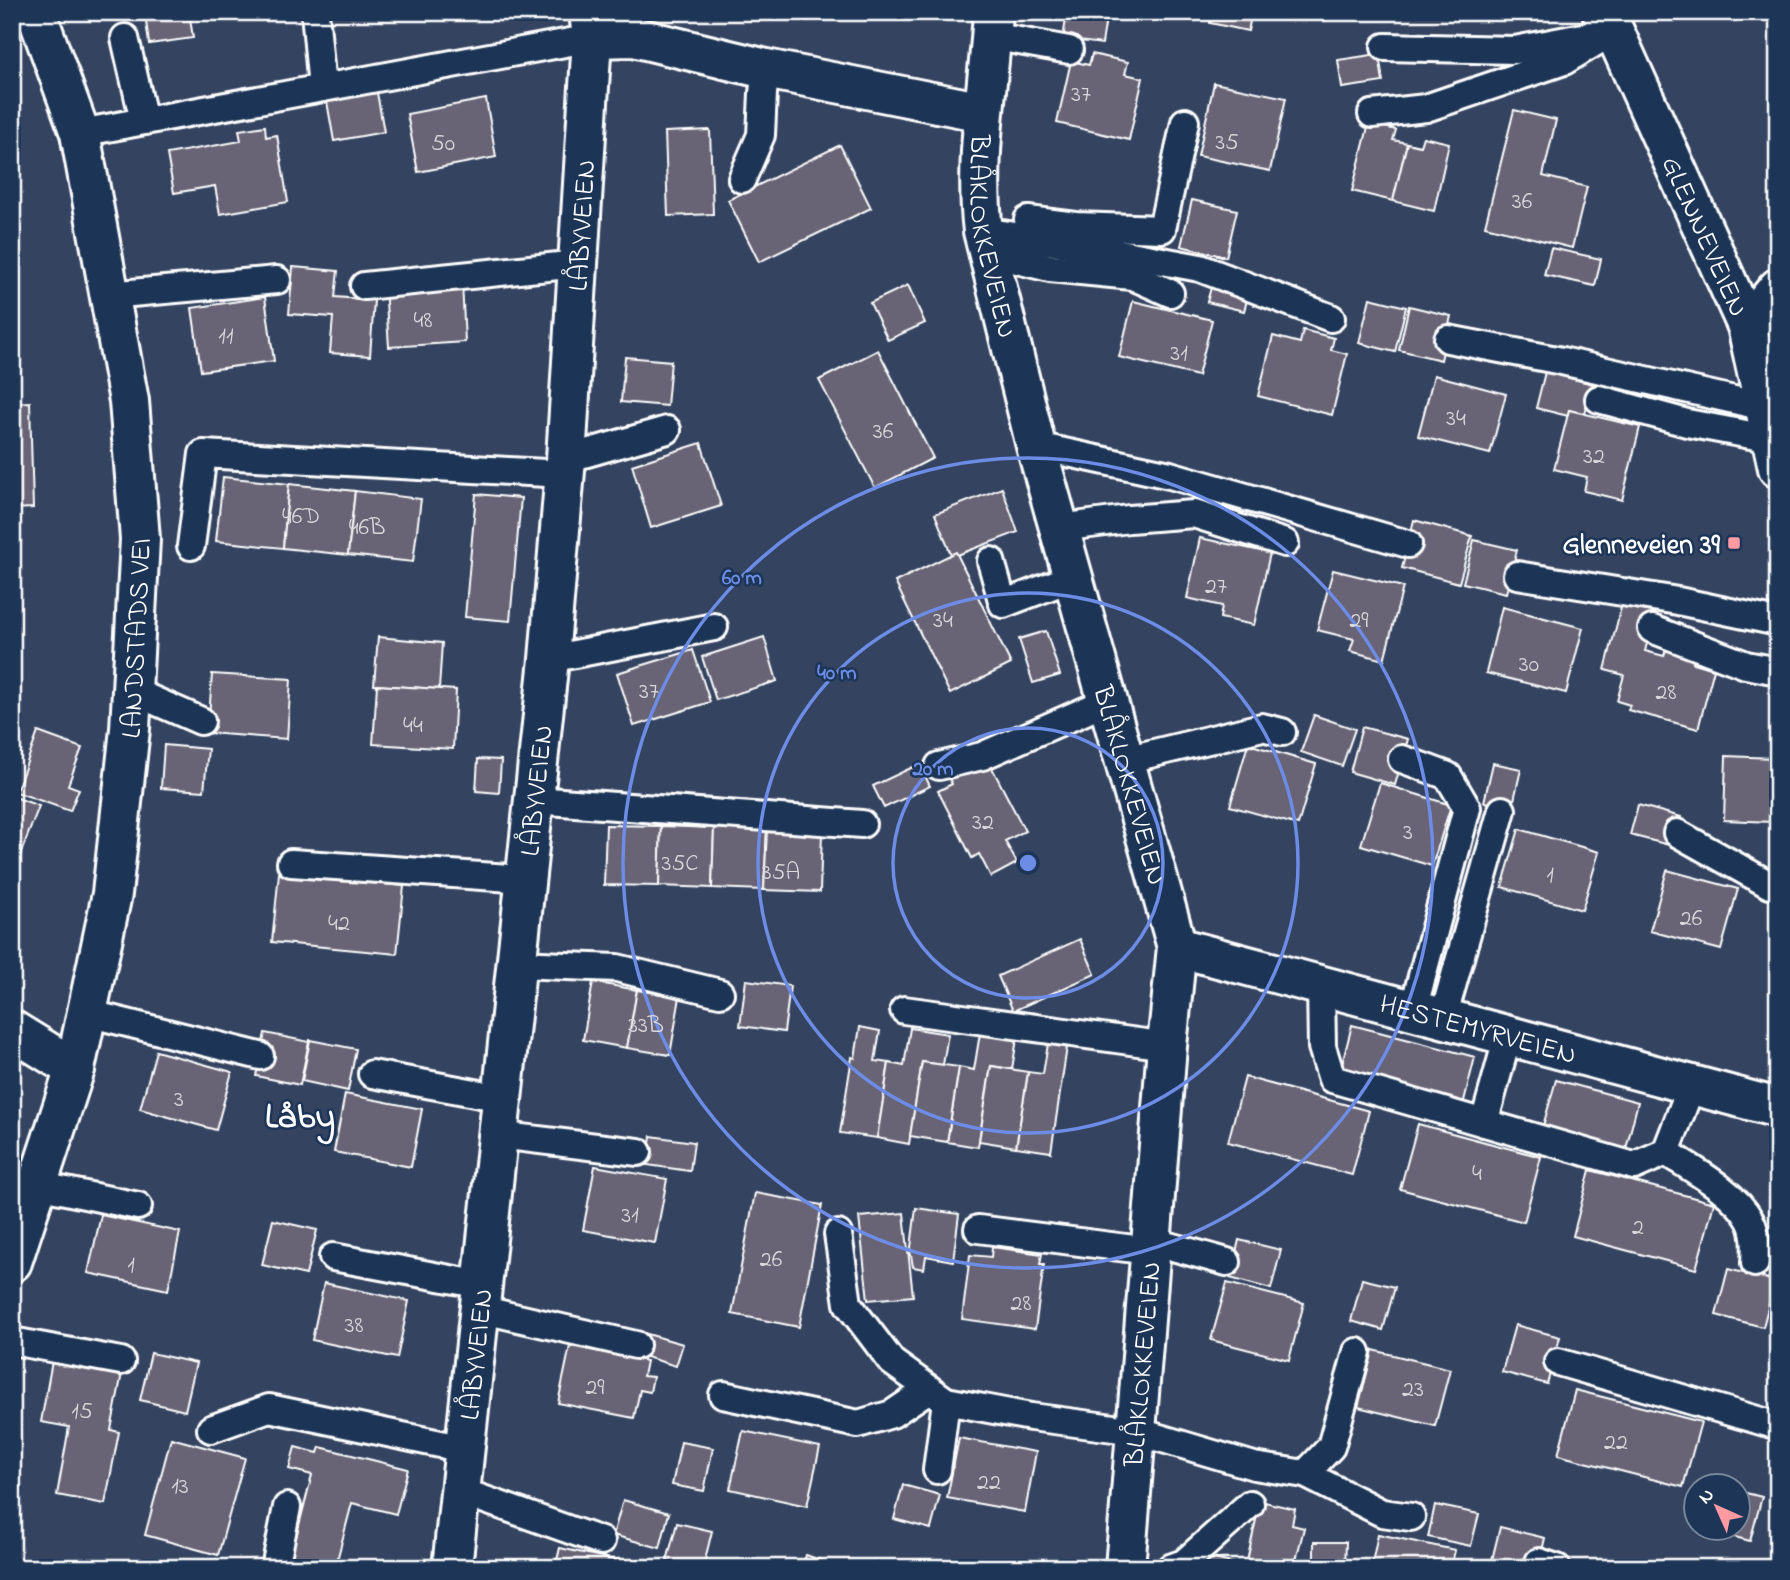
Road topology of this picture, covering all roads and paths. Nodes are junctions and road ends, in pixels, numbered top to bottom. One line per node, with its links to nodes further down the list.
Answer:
1 (36, 12): 15 (street, LANDSTADS VEI)
2 (315, 12): 10 (lane)
3 (1608, 22): 7 (lane); 12 (lane); 25 (street, GLENNEVEIEN)
4 (992, 24): 8 (lane); 11 (street, BLÅKLOKKEVEIEN)
5 (590, 25): 9 (street); 10 (lane); 18 (street, LÅBYVEIEN)
6 (125, 38): 13 (lane)
7 (1385, 47)
8 (1069, 50)
9 (766, 69): 11 (street); 16 (lane)
10 (322, 88): 13 (lane)
11 (983, 112): 17 (street, BLÅKLOKKEVEIEN)
12 (1372, 114)
13 (144, 121): 15 (lane)
14 (1185, 122): 17 (lane)
15 (80, 133): 23 (street, LANDSTADS VEI)
16 (742, 179)
17 (984, 233): 22 (lane); 24 (lane); 30 (street, BLÅKLOKKEVEIEN)
18 (578, 264): 20 (lane); 31 (street, LÅBYVEIEN)
19 (276, 280): 23 (lane)
20 (364, 286)
21 (1778, 288): 25 (street)
22 (1170, 293)
23 (109, 295): 44 (street, LANDSTADS VEI)
24 (1331, 318)
25 (1747, 326): 29 (street, GLENNEVEIEN)
26 (1448, 339): 29 (lane)
27 (1599, 399): 29 (lane)
28 (667, 430): 31 (lane)
29 (1771, 438)
30 (1036, 446): 32 (street, BLÅKLOKKEVEIEN); 34 (lane)
31 (566, 467): 35 (lane); 42 (street, LÅBYVEIEN)
32 (1060, 528): 33 (lane); 38 (street, BLÅKLOKKEVEIEN)
33 (1285, 543)
34 (1408, 544)
35 (191, 546)
36 (991, 561): 38 (lane)
37 (1517, 575): 39 (lane)
38 (1074, 578): 45 (street, BLÅKLOKKEVEIEN)
39 (1778, 622)
40 (714, 627): 42 (lane)
41 (1652, 629): 43 (lane)
42 (549, 659): 51 (street, LÅBYVEIEN)
43 (1778, 671)
44 (132, 691): 46 (lane); 63 (street, LANDSTADS VEI)
45 (1108, 701): 49 (street, BLÅKLOKKEVEIEN); 50 (lane)
46 (201, 721)
47 (1282, 732): 49 (lane)
48 (1402, 759): 64 (lane)
49 (1125, 760): 58 (street, BLÅKLOKKEVEIEN)
50 (939, 766)
51 (534, 800): 53 (lane); 56 (street, LÅBYVEIEN)
52 (1502, 810): 64 (lane)
53 (862, 824)
54 (1677, 833): 57 (lane)
55 (291, 863): 56 (lane)
56 (526, 879): 59 (street, LÅBYVEIEN)
57 (1778, 885)
58 (1177, 947): 60 (street, HESTEMYRVEIEN); 67 (street, BLÅKLOKKEVEIEN)
59 (516, 964): 61 (lane); 73 (street, LÅBYVEIEN)
60 (1321, 985): 64 (street, HESTEMYRVEIEN); 74 (lane)
61 (720, 993)
62 (904, 1010): 67 (lane)
63 (87, 1013): 68 (lane); 69 (street, LANDSTADS VEI)
64 (1428, 1014): 66 (street, HESTEMYRVEIEN)
65 (12, 1030): 69 (street)
66 (1508, 1036): 71 (street, HESTEMYRVEIEN); 74 (lane)
67 (1167, 1046): 81 (street, BLÅKLOKKEVEIEN)
68 (260, 1056)
69 (75, 1069): 77 (street, LANDSTADS VEI)
70 (372, 1074): 73 (lane)
71 (1692, 1084): 72 (street, HESTEMYRVEIEN); 76 (lane)
72 (1778, 1108)
73 (500, 1117): 75 (lane); 86 (street, LÅBYVEIEN)
74 (1484, 1123): 76 (lane)
75 (638, 1152)
76 (1666, 1152): 85 (lane)
77 (37, 1185): 78 (lane); 83 (street, LANDSTADS VEI)
78 (138, 1206)
79 (978, 1229): 81 (lane)
80 (838, 1234): 93 (lane)
81 (1151, 1246): 84 (lane); 96 (street, BLÅKLOKKEVEIEN)
82 (333, 1257): 86 (lane)
83 (12, 1262)
84 (1227, 1262)
85 (1755, 1263)
86 (481, 1297): 88 (lane); 97 (street, LÅBYVEIEN)
87 (12, 1340): 90 (lane)
88 (636, 1345)
89 (1357, 1352): 99 (lane)
90 (121, 1361)
91 (1558, 1362): 94 (lane)
92 (723, 1395): 93 (lane)
93 (938, 1395): 96 (lane); 98 (lane)
94 (1778, 1426)
95 (211, 1429): 97 (lane)
96 (1136, 1431): 99 (lane); 107 (street, BLÅKLOKKEVEIEN)
97 (464, 1449): 100 (street, LÅBYVEIEN)
98 (937, 1470)
99 (1305, 1474): 103 (lane)
100 (460, 1491): 104 (lane); 106 (street, LÅBYVEIEN)
101 (1251, 1504): 108 (lane)
102 (287, 1507): 105 (lane)
103 (1411, 1517)
104 (601, 1541)
105 (275, 1568)
106 (452, 1568)
107 (1125, 1568)
108 (1170, 1568)

